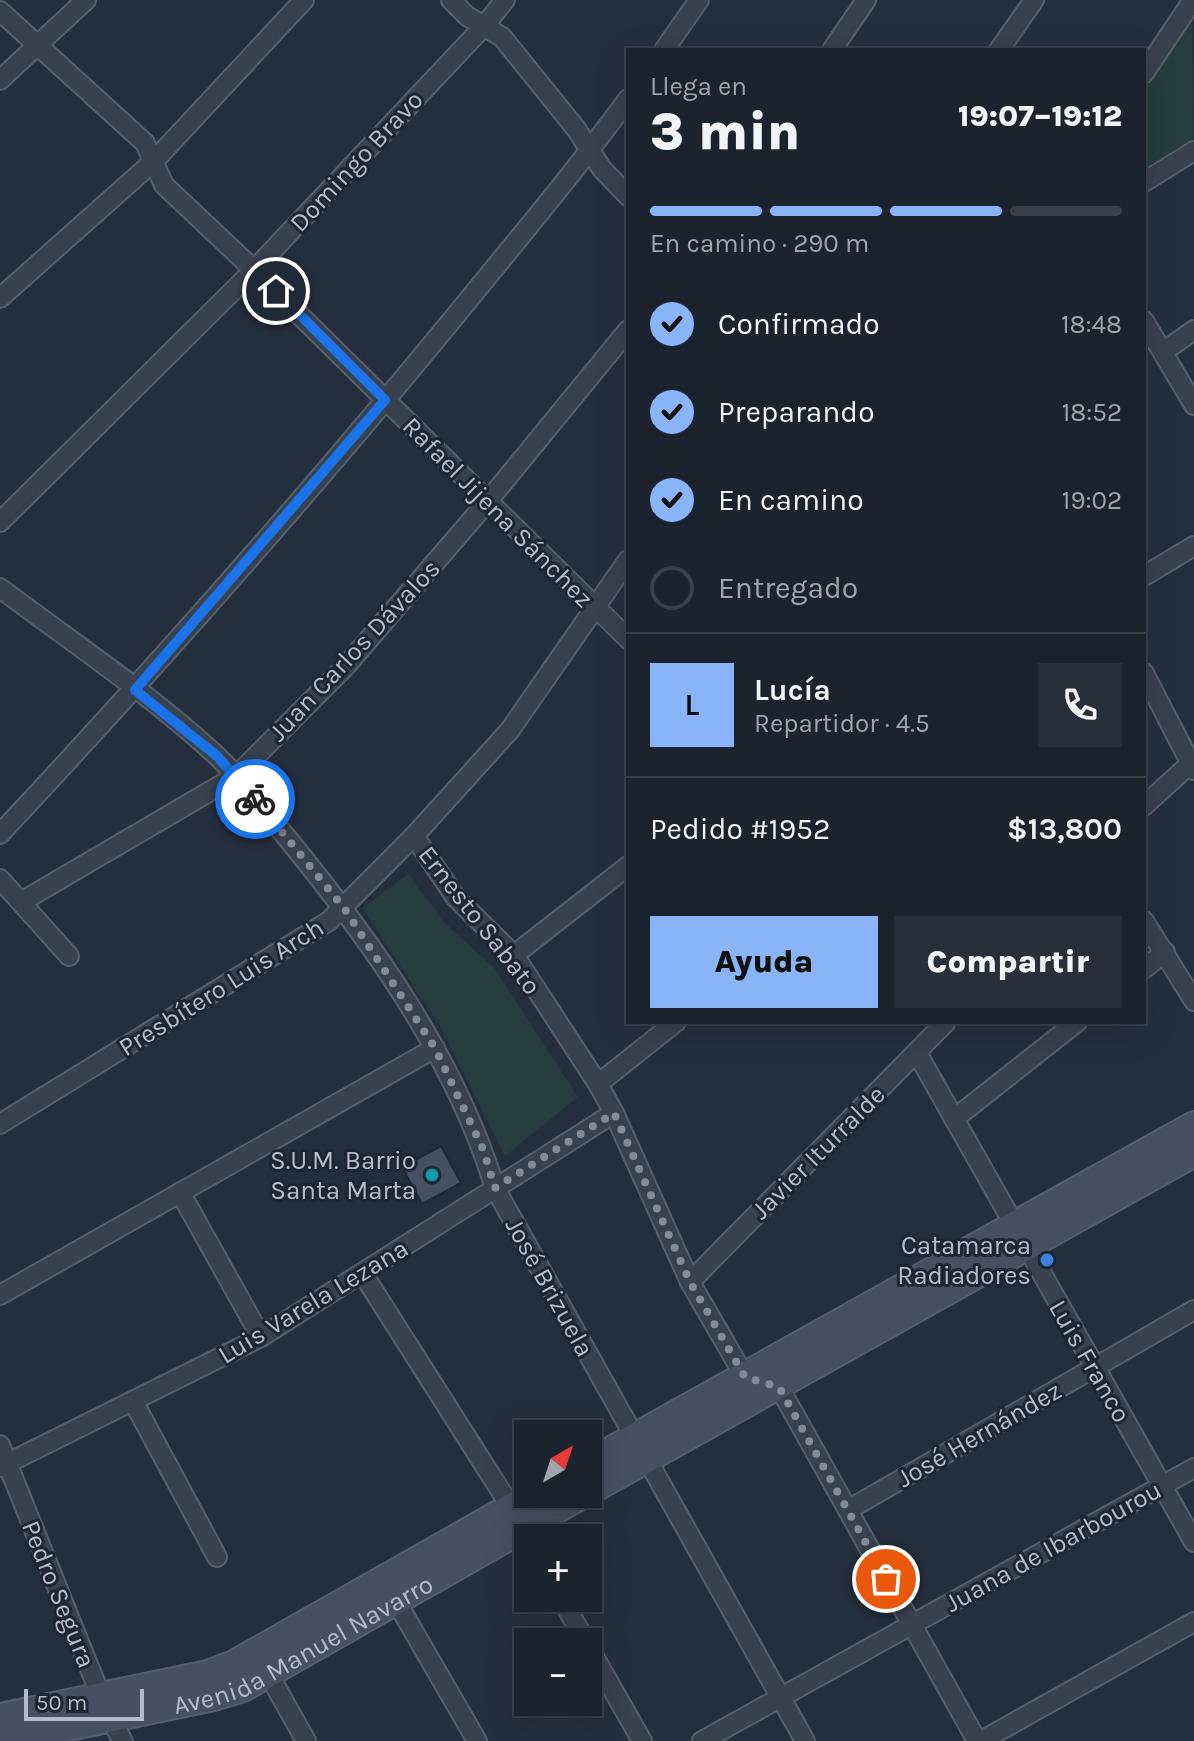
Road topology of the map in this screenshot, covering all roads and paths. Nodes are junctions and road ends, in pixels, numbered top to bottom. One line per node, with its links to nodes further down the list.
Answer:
1 (86, 0): 11 (street)
2 (304, 0): 20 (street)
3 (451, 0): 10 (street)
4 (505, 0): 10 (street, Domingo Bravo)
5 (699, 0): 12 (street)
6 (866, 0): 13 (street)
7 (1034, 0): 14 (street)
8 (1188, 4): 15 (street)
9 (0, 11): 11 (street, Rafael Jijena Sánchez)
10 (485, 25): 18 (street); 23 (street, Domingo Bravo)
11 (38, 46): 16 (street); 20 (street, Rafael Jijena Sánchez)
12 (665, 48)
13 (833, 48)
14 (1000, 48)
15 (1146, 70)
16 (0, 80)
17 (626, 102): 18 (street)
18 (590, 151): 22 (street); 29 (street)
19 (1194, 151): 21 (street)
20 (154, 161): 23 (street, Rafael Jijena Sánchez); 24 (street)
21 (1146, 181)
22 (626, 194)
23 (254, 270): 29 (street, Rafael Jijena Sánchez); 32 (street, Domingo Bravo)
24 (0, 298)
25 (1146, 324): 28 (street)
26 (1194, 330): 28 (street)
27 (626, 332): 31 (street, Juan Carlos Dávalos)
28 (1163, 352): 30 (street)
29 (385, 400): 31 (street, Rafael Jijena Sánchez); 40 (street)
30 (1194, 405)
31 (488, 501): 37 (street, Rafael Jijena Sánchez); 42 (street, Juan Carlos Dávalos)
32 (0, 522)
33 (1194, 546): 35 (street)
34 (626, 563): 37 (street, Presbítero Luis Arch)
35 (1146, 575)
36 (0, 588): 40 (street, José Brizuela)
37 (594, 607): 38 (street, Rafael Jijena Sánchez); 45 (street, Presbítero Luis Arch)
38 (626, 637)
39 (1146, 677): 41 (street)
40 (135, 690): 42 (street, José Brizuela); 44 (street)
41 (1192, 766): 43 (street)
42 (236, 776): 48 (street, Juan Carlos Dávalos); 49 (street, José Brizuela)
43 (1146, 804)
44 (0, 834)
45 (414, 836): 49 (street, Presbítero Luis Arch); 52 (street, Ernesto Sabato)
46 (626, 868): 52 (street)
47 (0, 879): 48 (street)
48 (21, 902): 53 (street)
49 (344, 908): 59 (street, José Brizuela); 64 (street, Presbítero Luis Arch)
50 (1146, 924): 51 (street)
51 (1165, 952): 54 (street); 55 (street)
52 (514, 955): 61 (street, Ernesto Sabato)
53 (69, 956)
54 (1146, 967)
55 (1194, 1001)
56 (673, 1024): 61 (street)
57 (944, 1024): 60 (street, Javier Iturralde)
58 (1074, 1024): 63 (street)
59 (435, 1048): 67 (street, José Brizuela); 68 (street)
60 (917, 1053): 63 (street, Luis Franco); 72 (street, Javier Iturralde)
61 (598, 1084): 62 (street, Ernesto Sabato)
62 (614, 1113): 67 (street, Luis Varela Lezana); 72 (street, Ernesto Sabato)
63 (954, 1119): 69 (street, Luis Franco)
64 (0, 1124)
65 (1194, 1125): 69 (main road, Avenida Manuel Navarro)
66 (1194, 1153): 70 (main road, Avenida Manuel Navarro)
67 (495, 1188): 71 (street, Luis Varela Lezana); 80 (street, José Brizuela)
68 (180, 1192): 73 (street); 75 (street)
69 (1013, 1224): 70 (street, Luis Franco); 77 (main road, Avenida Manuel Navarro)
70 (1026, 1248): 76 (street, Luis Franco); 78 (main road, Avenida Manuel Navarro)
71 (363, 1274): 75 (street, Luis Varela Lezana); 88 (street)
72 (690, 1282): 77 (street, Ernesto Sabato)
73 (0, 1295)
74 (1194, 1310): 76 (street, José Hernández)
75 (261, 1337): 79 (street, Luis Varela Lezana)
76 (1094, 1368): 85 (street, Luis Franco); 87 (street, José Hernández)
77 (745, 1377): 78 (street); 80 (main road, Avenida Manuel Navarro)
78 (779, 1387): 80 (main road, Avenida Manuel Navarro); 87 (street)
79 (133, 1401): 81 (street, Luis Varela Lezana); 90 (street)
80 (640, 1448): 82 (main road, Avenida Manuel Navarro); 84 (main road, Avenida Manuel Navarro); 96 (street, José Brizuela)
81 (2, 1459): 98 (street, Pedro Segura)
82 (602, 1459)
83 (1194, 1468): 85 (street, Juana de Ibarbourou)
84 (602, 1480)
85 (1162, 1486): 89 (street, Luis Franco); 93 (street, Juana de Ibarbourou)
86 (547, 1508): 88 (main road, Avenida Manuel Navarro)
87 (848, 1510): 93 (street)
88 (524, 1517): 91 (main road, Avenida Manuel Navarro); 98 (main road, Avenida Manuel Navarro)
89 (1194, 1542)
90 (217, 1557)
91 (396, 1601): 95 (main road, Avenida Manuel Navarro); 101 (street)
92 (1194, 1622): 105 (street)
93 (912, 1625): 96 (street, Juana de Ibarbourou); 105 (street)
94 (602, 1670): 102 (street)
95 (269, 1675): 98 (main road, Avenida Manuel Navarro); 100 (street)
96 (780, 1697): 103 (street, Juana de Ibarbourou); 104 (street, José Brizuela)
97 (0, 1717): 98 (main road, Avenida Manuel Navarro)
98 (111, 1719): 99 (main road, Avenida Manuel Navarro)
99 (1, 1741)
100 (306, 1741)
101 (477, 1741)
102 (642, 1741)
103 (702, 1741)
104 (805, 1741)
105 (979, 1741)

